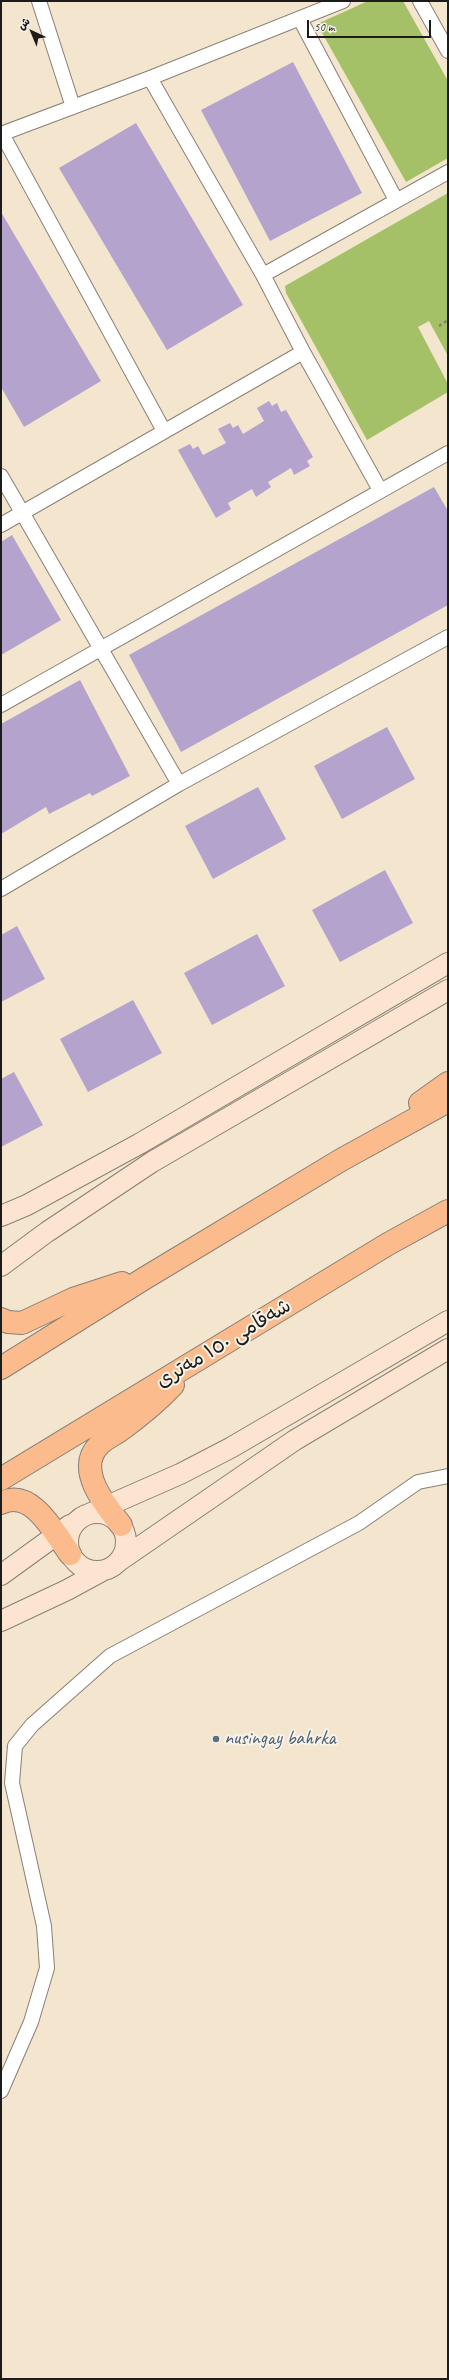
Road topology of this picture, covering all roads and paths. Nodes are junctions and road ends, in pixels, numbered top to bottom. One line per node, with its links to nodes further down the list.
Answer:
1 (39, 1): 7 (street)
2 (343, 1): 4 (street)
3 (420, 1): 5 (street)
4 (300, 19): 6 (street); 10 (street)
5 (448, 51)
6 (150, 78): 7 (street); 11 (street)
7 (74, 107): 8 (street)
8 (2, 134): 15 (street)
9 (448, 172): 10 (street)
10 (396, 200): 11 (street)
11 (264, 275): 14 (street)
12 (448, 320): 13 (path)
13 (439, 326)
14 (303, 352): 15 (street); 18 (street)
15 (164, 431): 19 (street)
16 (448, 453): 18 (street)
17 (1, 476): 19 (street)
18 (380, 490): 22 (street)
19 (22, 513): 20 (street); 22 (street)
20 (1, 525)
21 (448, 637): 24 (street)
22 (100, 648): 23 (street); 24 (street)
23 (1, 705)
24 (179, 784): 25 (street)
25 (1, 889)
26 (448, 963): 32 (street)
27 (448, 990): 35 (street)
28 (448, 1083): 30 (highway)
29 (448, 1101): 30 (highway)
30 (341, 1160): 36 (highway)
31 (448, 1211): 34 (highway, شەقامی ١٥٠ مەتری)
32 (1, 1216)
33 (448, 1218): 34 (highway)
34 (388, 1244): 40 (highway, شەقامی ١٥٠ مەتری)
35 (1, 1266)
36 (145, 1278): 37 (highway); 41 (highway)
37 (1, 1319)
38 (448, 1321): 45 (street)
39 (448, 1349): 49 (street)
40 (193, 1363): 43 (highway, شەقامی ١٥٠ مەتری); 45 (highway)
41 (1, 1368)
42 (448, 1476): 52 (street)
43 (1, 1479)
44 (1, 1503): 47 (highway)
45 (91, 1514): 46 (highway); 47 (street); 48 (street)
46 (121, 1526): 49 (street)
47 (56, 1534): 48 (highway); 50 (street)
48 (70, 1554): 49 (street)
49 (111, 1566): 51 (street)
50 (1, 1575)
51 (1, 1621)
52 (1, 2091)

